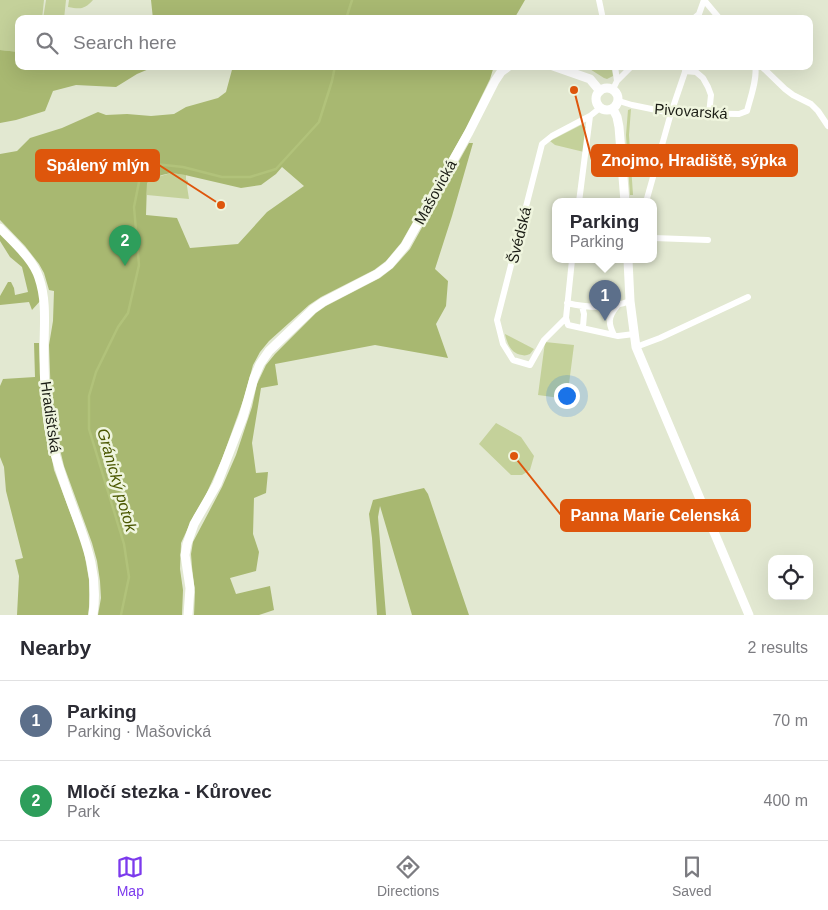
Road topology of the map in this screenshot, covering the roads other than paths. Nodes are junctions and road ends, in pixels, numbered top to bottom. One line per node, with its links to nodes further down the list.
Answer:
1 (599, 0): 3 (street)
2 (704, 0): 4 (street); 5 (street)
3 (602, 15)
4 (698, 15)
5 (717, 15)
6 (504, 70): 42 (street, Mašovická)
7 (564, 70): 15 (street)
8 (614, 70): 14 (street)
9 (627, 70): 14 (street)
10 (685, 70): 19 (street)
11 (691, 70): 20 (street)
12 (756, 70): 20 (street, Pivovarská)
13 (765, 70): 22 (street)
14 (615, 85): 15 (street); 16 (street)
15 (600, 91): 17 (street)
16 (619, 101): 18 (street); 19 (street, Pivovarská)
17 (600, 108): 18 (street); 21 (street)
18 (613, 109): 24 (street)
19 (671, 113): 20 (street, Pivovarská); 25 (street)
20 (709, 114)
21 (590, 116): 23 (street); 36 (street, Švédská)
22 (828, 126)
23 (580, 198)
24 (625, 198)
25 (647, 198)
26 (0, 228): 41 (street, Hradišťská)
27 (657, 238): 28 (street)
28 (708, 240)
29 (572, 263): 33 (street)
30 (628, 263): 32 (street)
31 (748, 297): 40 (street)
32 (630, 301): 35 (street); 38 (street)
33 (566, 303): 34 (street); 36 (street)
34 (582, 306): 35 (street); 37 (street)
35 (617, 306): 39 (street)
36 (566, 318): 37 (street)
37 (582, 328): 39 (street)
38 (634, 334): 39 (street); 40 (street)
39 (614, 335)
40 (636, 347): 43 (street)
41 (93, 615)
42 (188, 615)
43 (749, 615)

